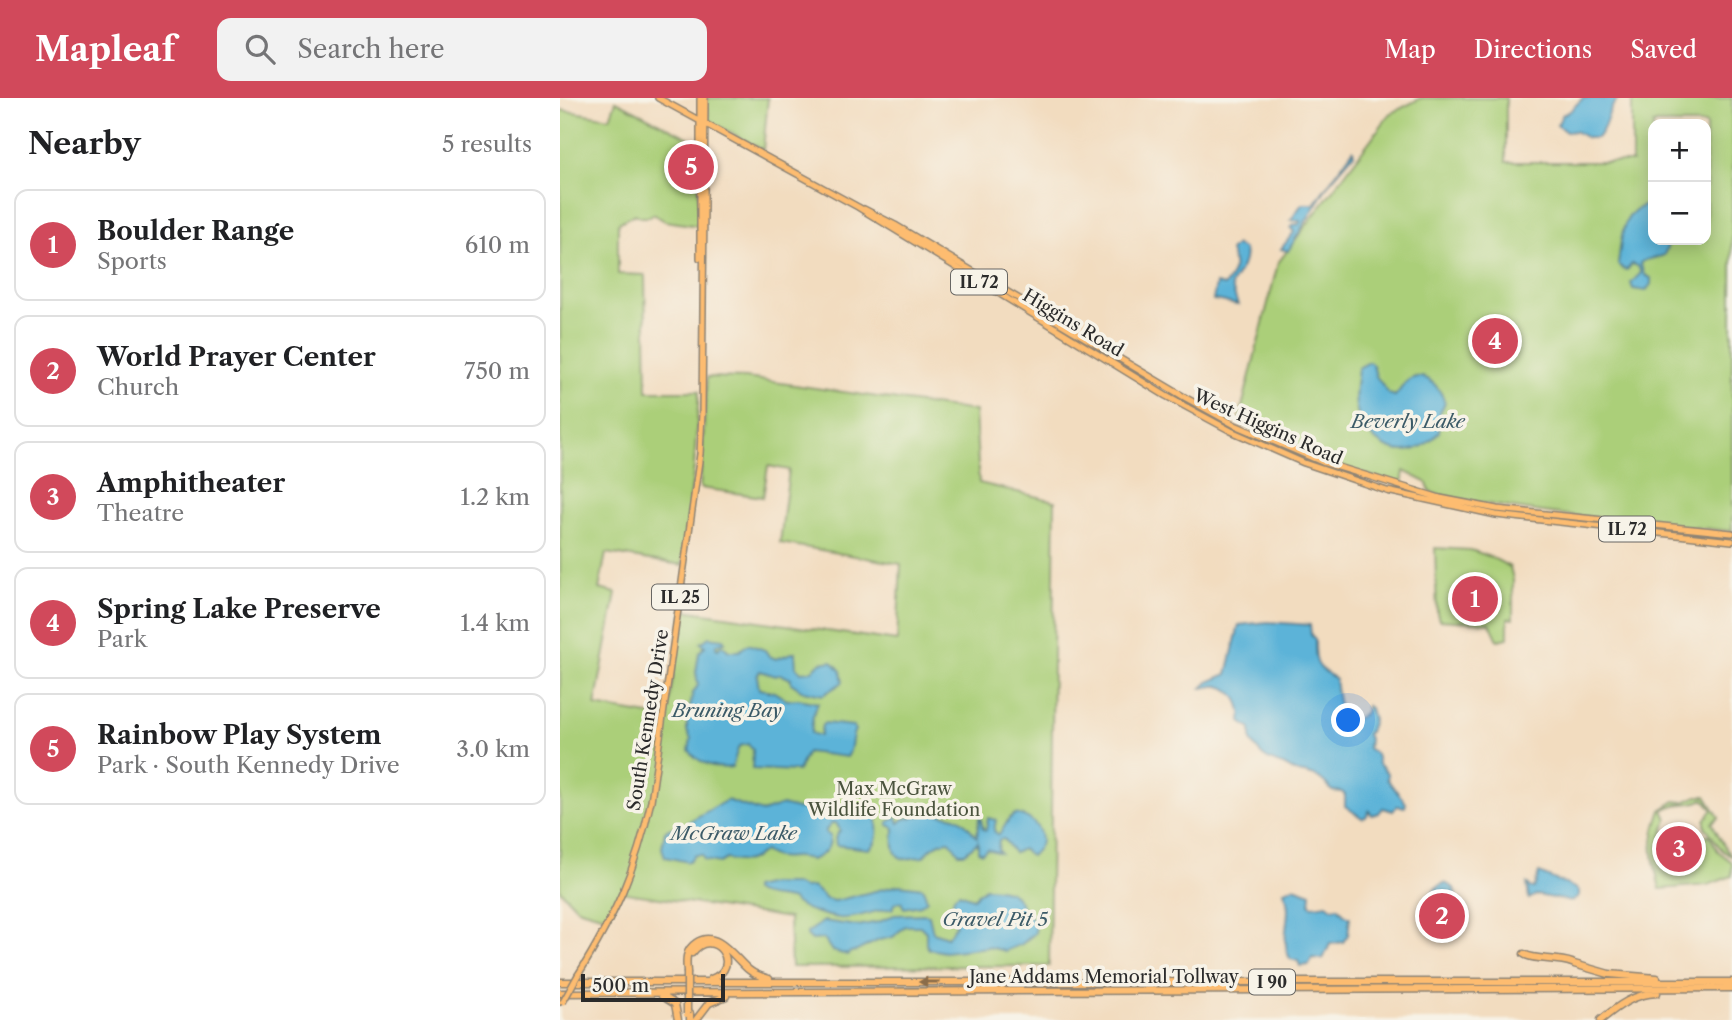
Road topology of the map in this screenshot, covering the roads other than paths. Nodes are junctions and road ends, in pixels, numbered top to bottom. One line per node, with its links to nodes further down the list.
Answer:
1 (658, 98): 3 (main road, Higgins Road / IL 72)
2 (702, 98): 3 (main road, South Kennedy Drive / IL 25)
3 (702, 122): 4 (main road, Higgins Road / IL 72); 5 (main road, South Kennedy Drive / IL 25); 7 (main road, South Kennedy Drive / IL 25)
4 (722, 132): 5 (main road); 6 (main road, Higgins Road / IL 72)
5 (704, 137): 7 (main road, South Kennedy Drive / IL 25)
6 (858, 207): 8 (main road, Higgins Road / IL 72); 9 (main road, Higgins Road / IL 72)
7 (703, 293): 24 (main road, South Kennedy Drive / IL 25, bridge)
8 (1168, 387): 10 (main road, West Higgins Road / IL 72)
9 (1166, 396): 11 (main road, West Higgins Road / IL 72)
10 (1732, 533)
11 (1732, 541)
12 (1524, 954): 13 (highway)
13 (1545, 958): 14 (highway); 18 (highway)
14 (1523, 962)
15 (688, 972): 16 (highway); 17 (highway); 26 (highway, bridge)
16 (674, 981): 17 (highway, Jane Addams Memorial Tollway / I 90); 19 (highway, Jane Addams Memorial Tollway / I 90)
17 (788, 981): 18 (highway, Jane Addams Memorial Tollway / I 90, one-way to 17)
18 (1732, 981)
19 (560, 982)
20 (1732, 989): 23 (highway, Jane Addams Memorial Tollway / I 90); 29 (highway)
21 (560, 993): 22 (highway, Jane Addams Memorial Tollway / I 90)
22 (643, 993): 23 (highway, Jane Addams Memorial Tollway / I 90); 27 (highway)
23 (804, 993): 28 (highway)
24 (561, 1001): 25 (main road, IL 25)
25 (560, 1009)
26 (688, 1017)
27 (678, 1020)
28 (696, 1020)
29 (1601, 1020)

